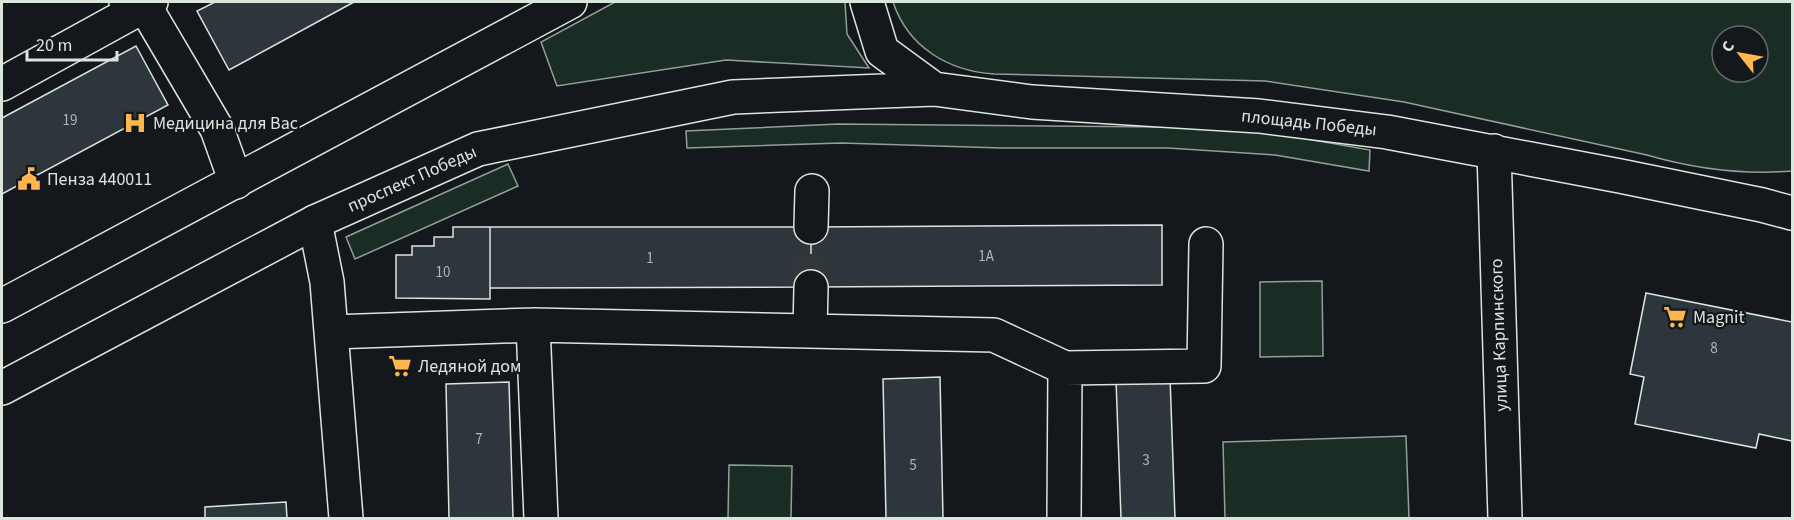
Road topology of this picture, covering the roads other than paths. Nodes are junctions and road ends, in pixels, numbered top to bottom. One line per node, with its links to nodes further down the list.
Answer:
1 (570, 2): 7 (main road)
2 (867, 2): 5 (main road, площадь Победы)
3 (140, 3): 4 (main road); 7 (main road)
4 (2, 84)
5 (934, 89): 6 (main road, площадь Победы); 10 (main road, проспект Победы)
6 (1494, 151): 9 (main road, площадь Победы); 23 (main road, улица Карпинского)
7 (236, 182): 14 (main road)
8 (812, 191): 11 (main road)
9 (1782, 205)
10 (315, 222): 17 (main road); 19 (main road, проспект Победы)
11 (811, 227)
12 (1206, 244): 18 (main road)
13 (811, 287): 16 (main road)
14 (2, 306)
15 (533, 325): 16 (main road); 17 (main road); 21 (main road)
16 (810, 331): 18 (main road)
17 (332, 332): 20 (main road)
18 (1065, 368): 22 (main road)
19 (2, 388)
20 (346, 519)
21 (541, 519)
22 (1064, 519)
23 (1505, 519)

